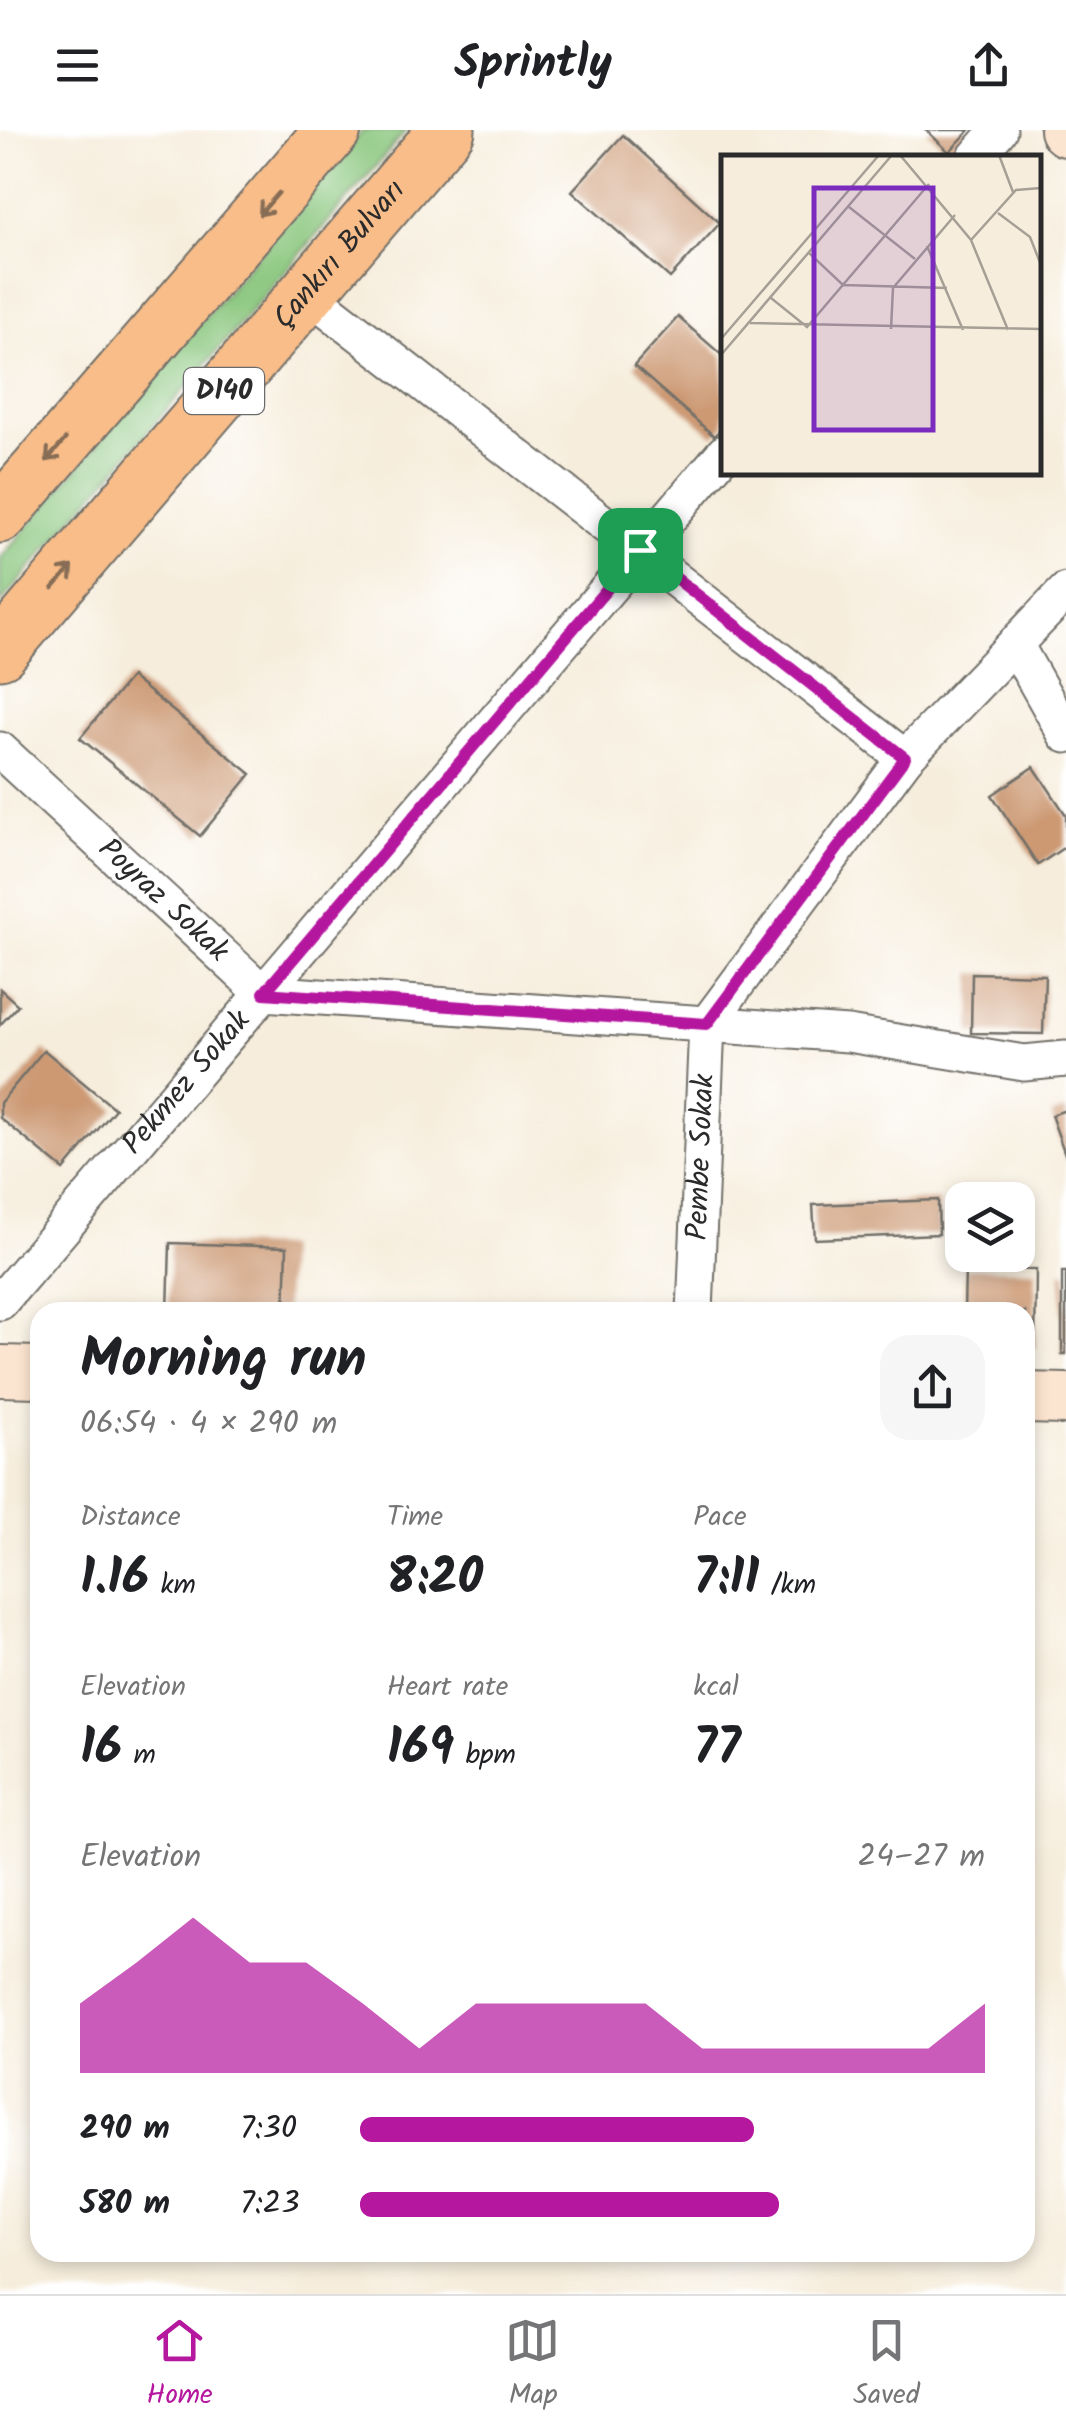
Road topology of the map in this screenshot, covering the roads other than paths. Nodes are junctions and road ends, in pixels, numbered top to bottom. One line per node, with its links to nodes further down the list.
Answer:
1 (332, 130): 7 (highway, D140, one-way to 7)
2 (447, 130): 5 (highway, Çankırı Bulvarı / D140)
3 (999, 130): 4 (street)
4 (978, 155)
5 (308, 293): 8 (street); 11 (highway, Çankırı Bulvarı / D140, one-way to 5)
6 (721, 456): 8 (street, Pekmez Sokak)
7 (0, 514)
8 (640, 550): 14 (street); 15 (street, Pekmez Sokak)
9 (1066, 591): 10 (street)
10 (1016, 646): 12 (street); 14 (street)
11 (0, 652)
12 (1066, 735)
13 (0, 750): 15 (street, Poyraz Sokak)
14 (905, 758): 16 (street)
15 (264, 993): 16 (street); 18 (street, Pekmez Sokak)
16 (707, 1024): 17 (street); 19 (street, Pembe Sokak)
17 (1066, 1059)
18 (0, 1302)
19 (695, 1302)
20 (0, 1372): 21 (street)
21 (30, 1372)
22 (1035, 1398): 23 (street)
23 (1066, 1399)

